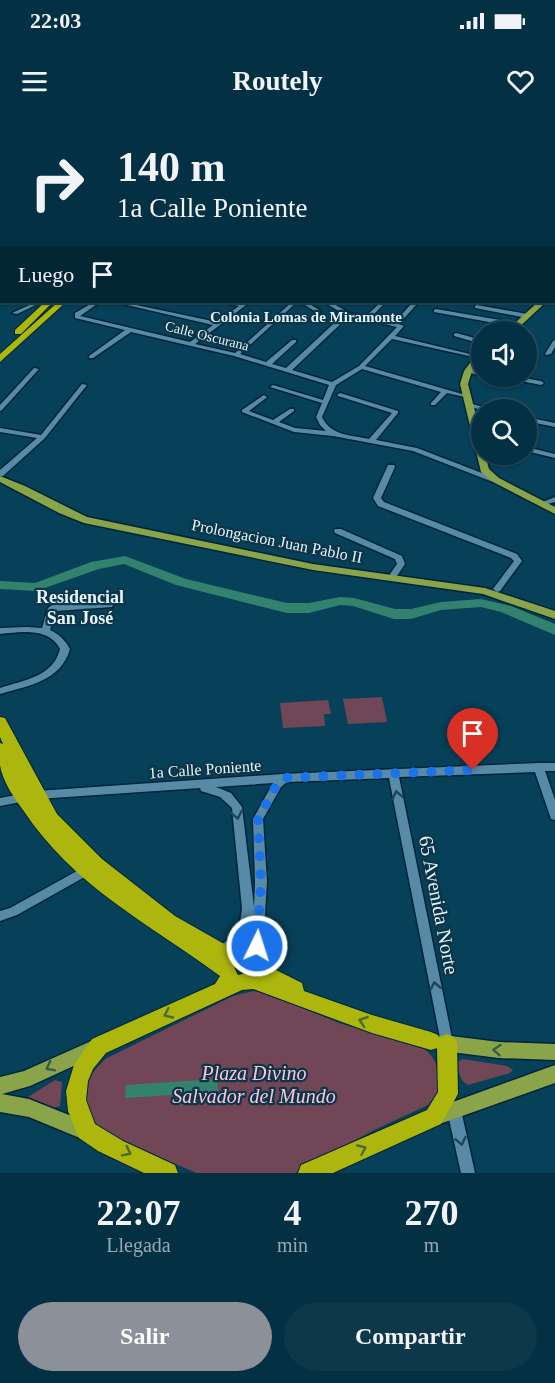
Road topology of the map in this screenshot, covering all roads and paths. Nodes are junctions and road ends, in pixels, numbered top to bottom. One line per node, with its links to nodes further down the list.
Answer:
1 (37, 303): 18 (street)
2 (48, 303): 34 (highway)
3 (61, 303): 31 (highway)
4 (95, 303): 26 (street, Calle Oscurana)
5 (122, 303): 24 (street)
6 (245, 303): 24 (street)
7 (294, 303): 37 (street)
8 (305, 303): 16 (street)
9 (329, 303): 14 (street)
10 (343, 303): 14 (street)
11 (383, 303): 21 (street)
12 (541, 303): 20 (main road)
13 (414, 304): 25 (street)
14 (336, 307): 19 (street)
15 (477, 307): 20 (street)
16 (318, 311)
17 (436, 311): 22 (street)
18 (15, 313)
19 (348, 314): 21 (street); 45 (street)
20 (527, 316): 23 (main road)
21 (367, 318): 25 (street)
22 (495, 321)
23 (522, 321)
24 (216, 324): 33 (street)
25 (398, 324): 28 (street)
26 (129, 330): 33 (street, Calle Oscurana); 38 (street)
27 (456, 336): 29 (street)
28 (393, 337): 35 (street); 42 (street)
29 (471, 339)
30 (294, 340): 41 (street)
31 (18, 342): 39 (highway); 40 (highway)
32 (555, 342): 36 (street)
33 (191, 344): 37 (street, Calle Oscurana)
34 (2, 348)
35 (471, 353)
36 (548, 354)
37 (236, 355): 41 (street, Calle Oscurana)
38 (91, 357)
39 (0, 359)
40 (0, 363)
41 (268, 364): 45 (street, Calle Oscurana)
42 (361, 367): 50 (street); 53 (street)
43 (471, 367): 46 (main road)
44 (36, 369): 60 (street)
45 (288, 370): 50 (street, Calle Oscurana)
46 (468, 371): 47 (street); 56 (main road)
47 (471, 372)
48 (537, 382): 49 (street)
49 (541, 383)
50 (333, 384): 57 (street)
51 (84, 385): 68 (street)
52 (273, 387): 57 (street)
53 (445, 391): 56 (street); 59 (street)
54 (340, 395): 69 (street)
55 (264, 397): 64 (street)
56 (468, 401): 58 (street); 62 (main road)
57 (324, 402): 67 (street)
58 (471, 402)
59 (433, 404)
60 (0, 408)
61 (292, 410): 64 (street)
62 (471, 410)
63 (537, 421): 65 (street)
64 (274, 422): 67 (street)
65 (555, 426)
66 (0, 430): 68 (street)
67 (333, 434): 69 (street)
68 (43, 437): 75 (street)
69 (371, 441): 74 (street)
70 (537, 452): 71 (street)
71 (555, 456)
72 (481, 465): 74 (street); 77 (main road)
73 (391, 466): 83 (street)
74 (463, 468): 77 (street)
75 (0, 474): 82 (main road, Prolongacion Juan Pablo II)
76 (0, 479): 86 (main road, Prolongacion Juan Pablo II)
77 (496, 480): 79 (main road)
78 (555, 499): 79 (street)
79 (544, 503): 80 (main road)
80 (555, 511)
81 (338, 531): 82 (street)
82 (394, 574): 83 (main road, Prolongacion Juan Pablo II)
83 (497, 589): 85 (main road, Prolongacion Juan Pablo II)
84 (109, 605): 88 (street)
85 (555, 609)
86 (555, 615)
87 (0, 631): 88 (street)
88 (45, 633): 89 (street)
89 (0, 691)
90 (0, 723): 97 (highway)
91 (0, 748): 97 (highway)
92 (539, 767): 93 (street, 1a Calle Poniente); 94 (street, 1a Calle Poniente); 99 (street)
93 (555, 767)
94 (393, 774): 95 (street, 1a Calle Poniente); 106 (street, 65 Avenida Norte, one-way to 94)
95 (283, 778): 96 (street, 1a Calle Poniente); 103 (street)
96 (194, 786): 97 (street, 1a Calle Poniente); 102 (street, one-way to 102)
97 (30, 797): 98 (street, 1a Calle Poniente); 100 (highway); 102 (highway)
98 (0, 802)
99 (555, 816)
100 (86, 871): 101 (street); 104 (highway)
101 (0, 916)
102 (220, 951): 103 (highway)
103 (262, 971): 105 (highway)
104 (222, 990): 105 (highway); 107 (highway, one-way to 107)
105 (336, 1011): 106 (highway, one-way to 105)
106 (439, 1042): 108 (main road, one-way to 106); 113 (highway)
107 (99, 1046): 110 (main road, one-way to 110); 114 (highway)
108 (555, 1052)
109 (555, 1074): 112 (main road)
110 (0, 1086)
111 (0, 1103): 114 (main road)
112 (454, 1110): 113 (main road); 118 (street, one-way to 118)
113 (434, 1117): 115 (highway, one-way to 113)
114 (87, 1132): 116 (highway, one-way to 116)
115 (329, 1167): 117 (highway)
116 (167, 1173)
117 (309, 1173)
118 (468, 1173)

